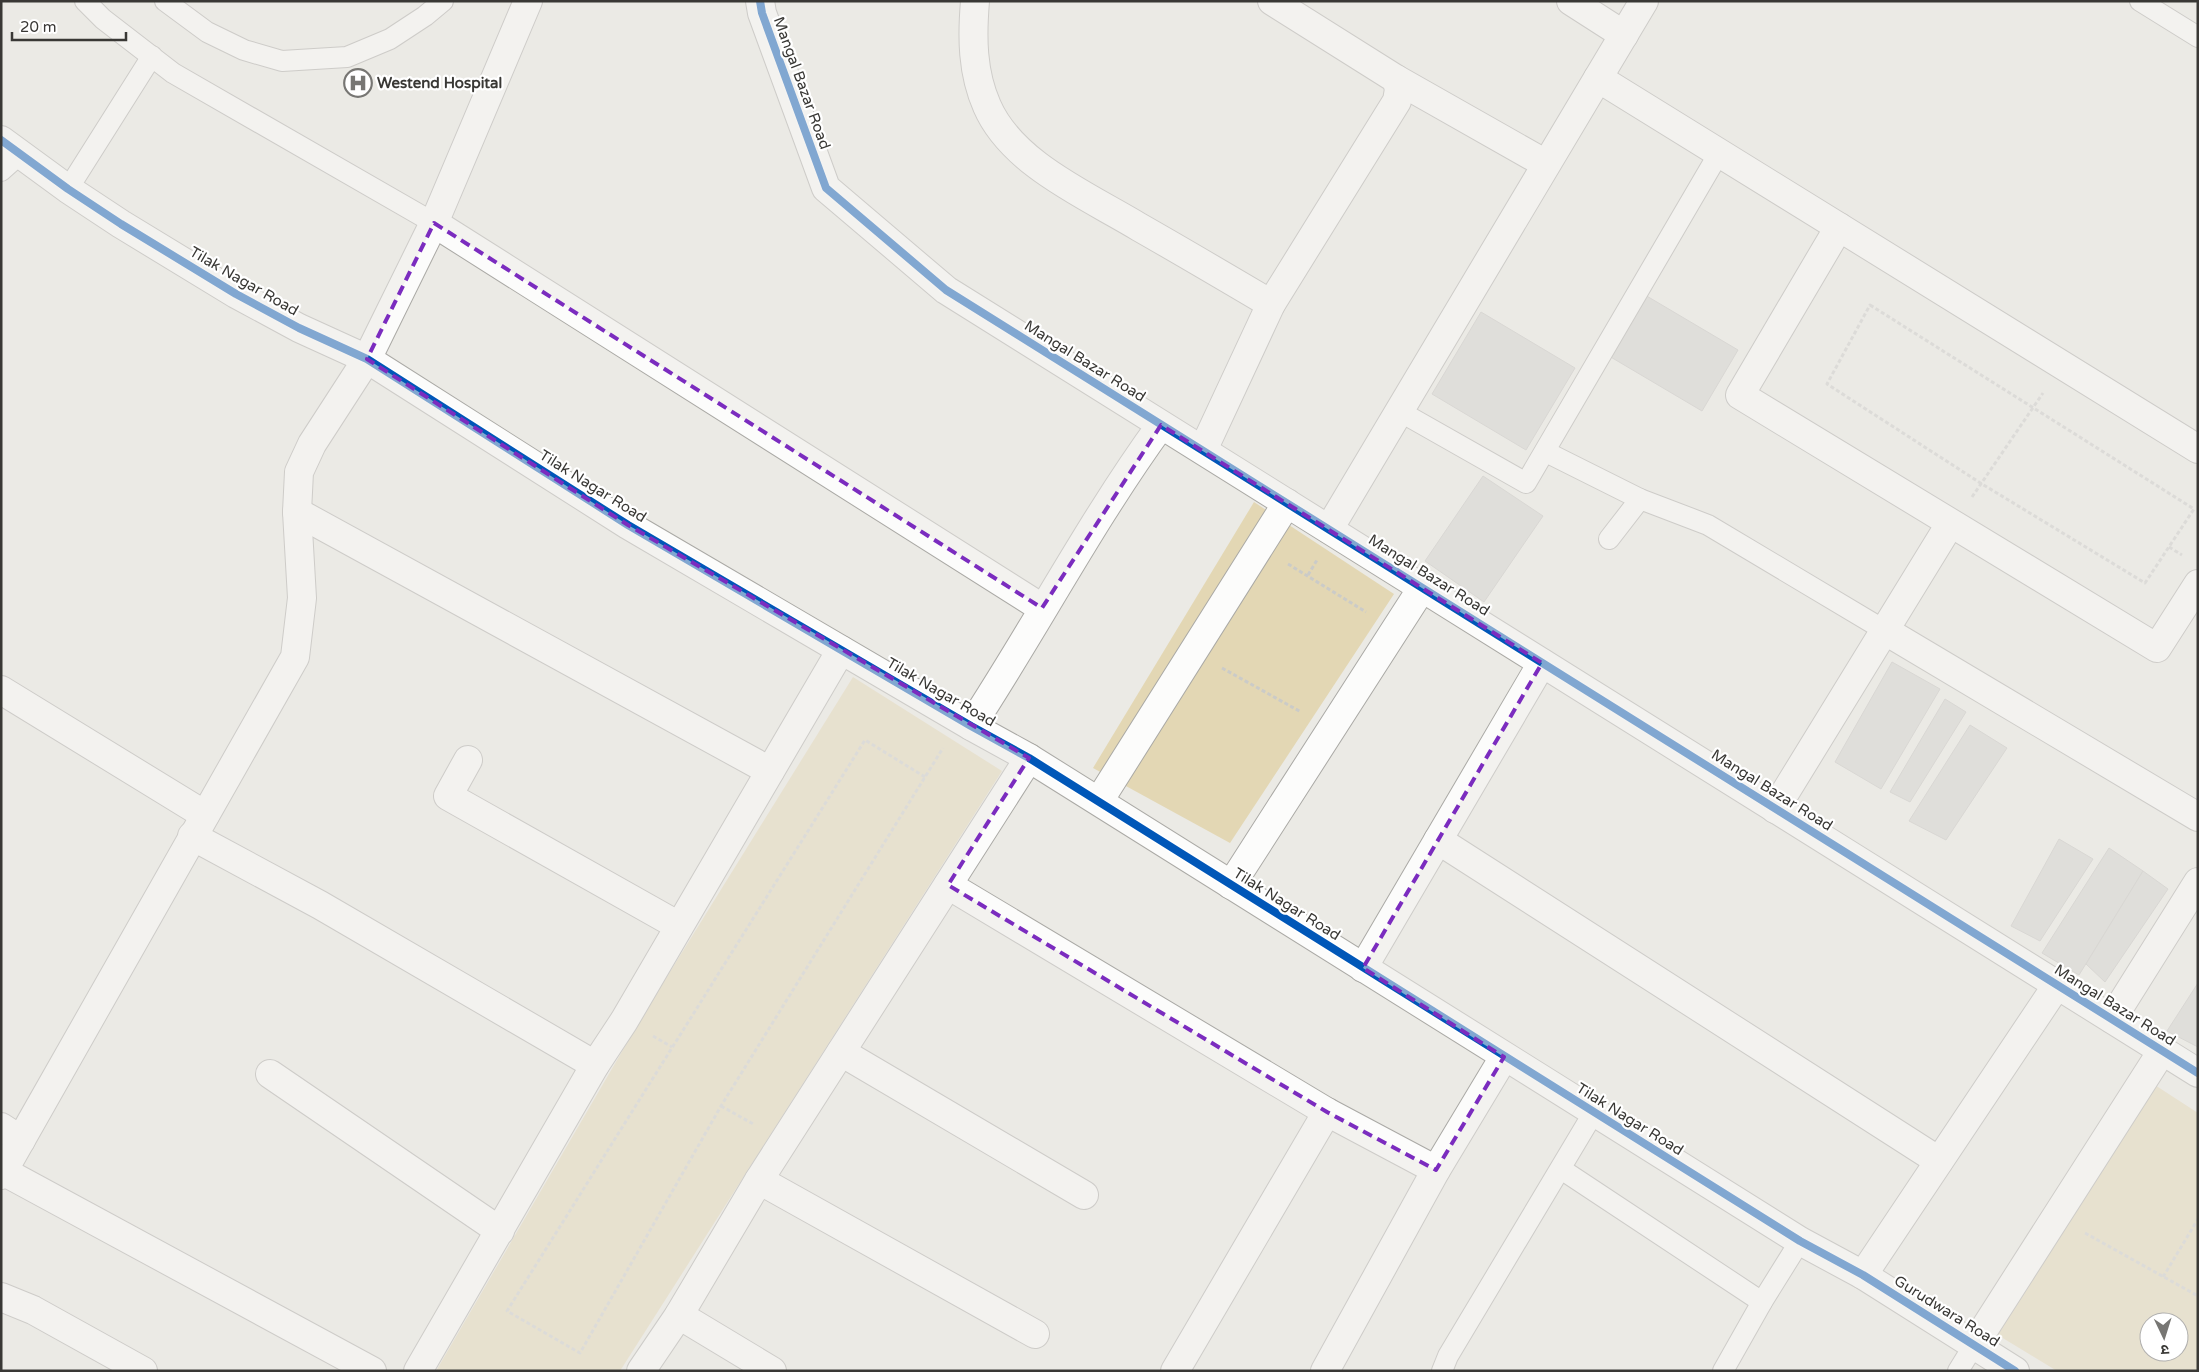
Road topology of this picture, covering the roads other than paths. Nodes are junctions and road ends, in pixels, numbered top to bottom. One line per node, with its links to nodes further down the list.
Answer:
1 (85, 1): 13 (lane)
2 (165, 1): 3 (lane)
3 (443, 1)
4 (528, 1): 20 (street)
5 (760, 1): 25 (street, Mangal Bazar Road)
6 (975, 1): 22 (street)
7 (1272, 1): 15 (street)
8 (1570, 1): 11 (street)
9 (1644, 1): 11 (street)
10 (2140, 1): 12 (lane)
11 (1624, 35): 14 (street)
12 (2198, 36)
13 (152, 56): 19 (lane); 20 (lane)
14 (1598, 78): 16 (street); 18 (street)
15 (1396, 79): 18 (street); 22 (street)
16 (1720, 153): 21 (street); 28 (lane)
17 (8, 155): 19 (street, Tilak Nagar Road)
18 (1546, 164): 24 (street)
19 (68, 190): 23 (street, Tilak Nagar Road)
20 (434, 223): 23 (street); 37 (street)
21 (1839, 227): 26 (street); 32 (street)
22 (1271, 304): 27 (street)
23 (367, 359): 31 (street); 39 (street, Tilak Nagar Road)
24 (1399, 411): 28 (lane); 33 (street)
25 (1161, 425): 27 (street, Mangal Bazar Road); 37 (street)
26 (2198, 449)
27 (1203, 450): 30 (street, Mangal Bazar Road)
28 (1546, 452): 29 (lane)
29 (1640, 499): 34 (lane); 38 (lane)
30 (1288, 503): 33 (street, Mangal Bazar Road); 46 (street)
31 (297, 512): 45 (street); 49 (street)
32 (1950, 524): 35 (street); 38 (street)
33 (1329, 529): 36 (street, Mangal Bazar Road)
34 (1609, 539)
35 (2198, 584)
36 (1422, 588): 40 (street, Mangal Bazar Road); 52 (street)
37 (1042, 608): 42 (street)
38 (1884, 630): 47 (street); 48 (street)
39 (841, 650): 42 (street, Tilak Nagar Road); 45 (street)
40 (1542, 663): 47 (street, Mangal Bazar Road); 50 (street)
41 (1, 690): 49 (street)
42 (971, 726): 43 (street, Tilak Nagar Road)
43 (1029, 758): 46 (street, Tilak Nagar Road); 51 (street)
44 (468, 760): 54 (street)
45 (770, 770): 54 (street)
46 (1099, 801): 52 (street, Tilak Nagar Road)
47 (1775, 808): 56 (street, Mangal Bazar Road)
48 (2198, 817)
49 (199, 826): 61 (street); 66 (street)
50 (1438, 840): 55 (street); 67 (street)
51 (948, 885): 59 (street); 64 (street)
52 (1232, 885): 55 (street, Tilak Nagar Road)
53 (2196, 889): 57 (street)
54 (679, 926): 61 (street)
55 (1363, 968): 60 (street, Tilak Nagar Road)
56 (2057, 985): 57 (street, Mangal Bazar Road); 67 (street)
57 (2112, 1019): 58 (street, Mangal Bazar Road)
58 (2162, 1051): 62 (street, Mangal Bazar Road); 80 (street)
59 (841, 1052): 71 (street); 72 (street)
60 (1504, 1057): 65 (street, Tilak Nagar Road); 69 (street)
61 (595, 1065): 73 (street)
62 (2198, 1073)
63 (270, 1074): 73 (street)
64 (1327, 1112): 69 (street); 86 (street)
65 (1594, 1112): 68 (lane); 74 (street, Tilak Nagar Road)
66 (11, 1133): 70 (street)
67 (1939, 1161): 75 (street)
68 (1561, 1169): 77 (lane); 88 (lane)
69 (1436, 1170): 87 (street)
70 (2, 1172): 82 (street)
71 (759, 1180): 78 (street); 79 (street)
72 (1084, 1195)
73 (500, 1232): 83 (street)
74 (1800, 1241): 75 (street, Tilak Nagar Road); 77 (lane)
75 (1863, 1276): 80 (street, Gurudwara Road)
76 (1, 1297): 81 (street)
77 (1762, 1302): 89 (lane)
78 (679, 1315): 84 (street); 85 (street)
79 (1035, 1334)
80 (1974, 1345): 90 (lane); 91 (street, Gurudwara Road)
81 (143, 1371)
82 (372, 1371)
83 (418, 1371)
84 (641, 1371)
85 (772, 1371)
86 (1175, 1371)
87 (1325, 1371)
88 (1442, 1371)
89 (1723, 1371)
90 (1958, 1371)
91 (2015, 1371)

